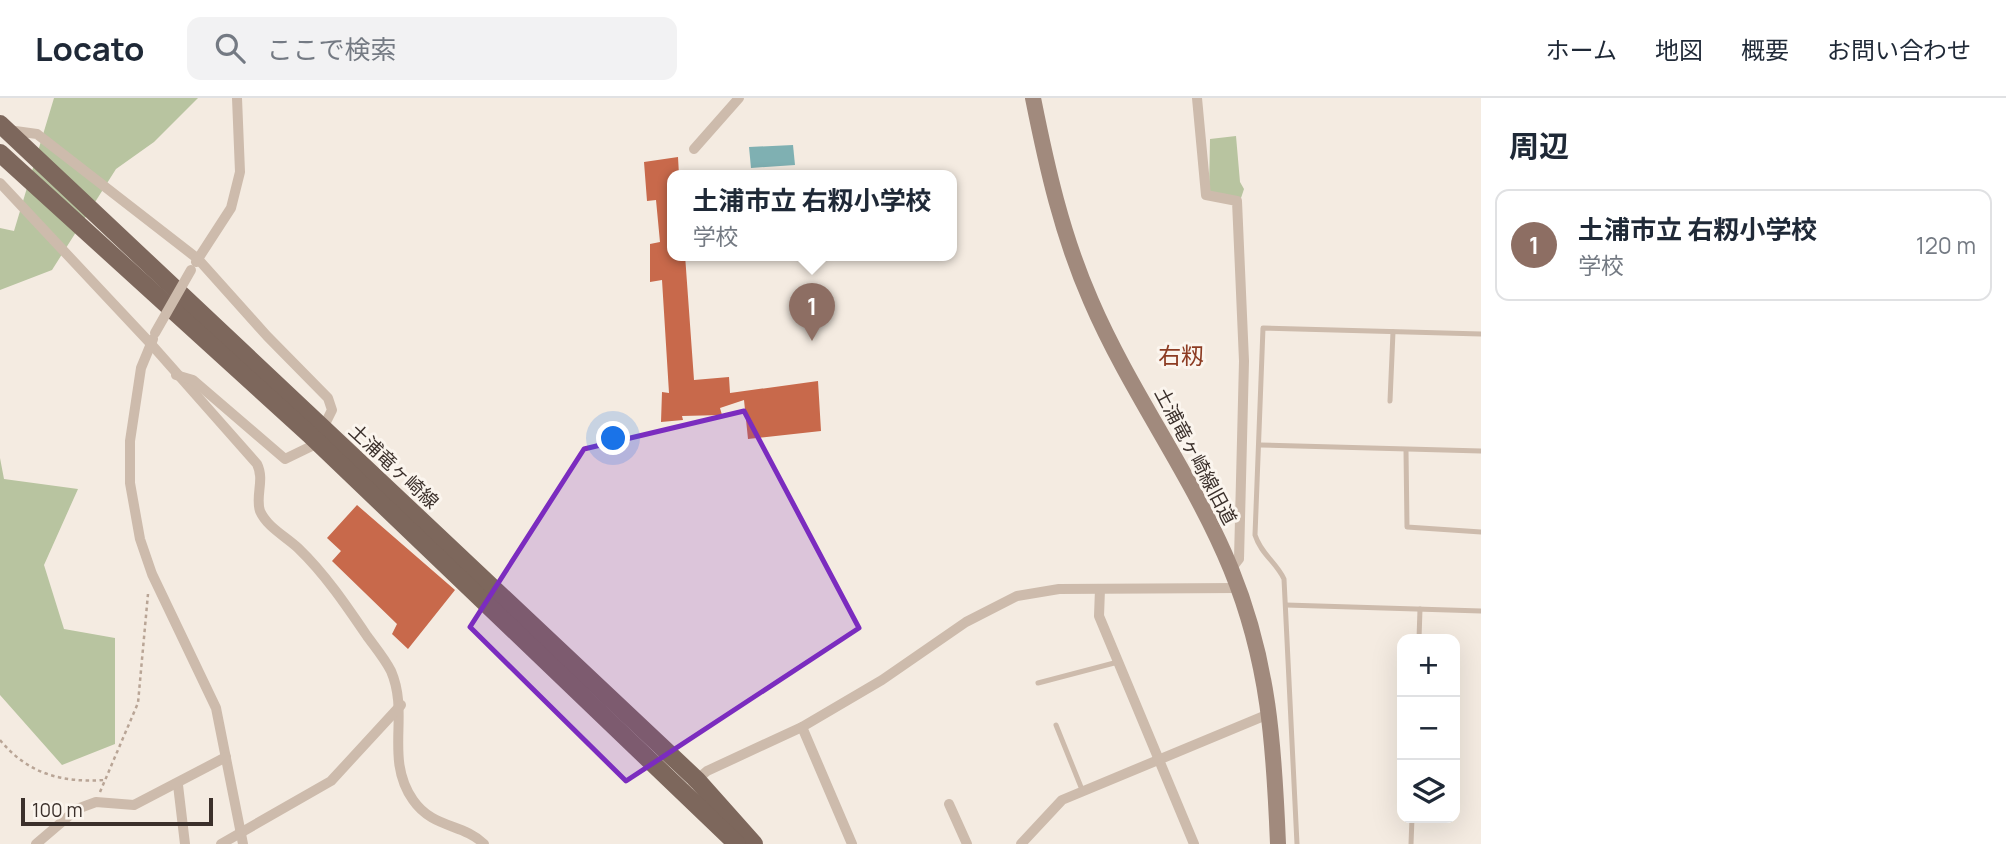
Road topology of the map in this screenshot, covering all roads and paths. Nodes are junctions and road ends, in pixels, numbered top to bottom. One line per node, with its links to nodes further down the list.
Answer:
1 (237, 98): 9 (street)
2 (739, 98): 6 (street)
3 (1033, 98): 20 (street, 土浦竜ヶ崎線旧道)
4 (1197, 98): 20 (street)
5 (3, 127): 9 (street); 15 (main road, 土浦竜ヶ崎線)
6 (694, 149)
7 (0, 153): 15 (main road, 土浦竜ヶ崎線)
8 (0, 183): 12 (street)
9 (198, 259): 12 (street, bridge); 15 (street)
10 (1393, 332): 11 (lane); 14 (lane); 16 (lane)
11 (1481, 334)
12 (153, 339): 13 (street); 21 (street)
13 (175, 374): 15 (street); 30 (street)
14 (1390, 401)
15 (321, 435): 39 (main road, 土浦竜ヶ崎線)
16 (1260, 446): 17 (lane); 24 (lane)
17 (1406, 450): 18 (lane); 19 (lane)
18 (1481, 451)
19 (1481, 532)
20 (1231, 569): 22 (street, 土浦竜ヶ崎線旧道)
21 (152, 574): 35 (street); 37 (path)
22 (1238, 588): 23 (street); 31 (street, 土浦竜ヶ崎線旧道)
23 (1100, 589): 28 (street); 33 (street)
24 (1286, 605): 25 (lane); 57 (lane)
25 (1420, 609): 26 (lane); 27 (lane)
26 (1481, 611)
27 (1419, 634)
28 (1118, 662): 29 (lane); 36 (street)
29 (1038, 683)
30 (401, 705): 44 (street); 49 (street)
31 (1271, 713): 36 (street); 56 (street, 土浦竜ヶ崎線旧道)
32 (1056, 725): 40 (lane)
33 (802, 727): 39 (street); 52 (street)
34 (0, 740): 37 (path)
35 (226, 757): 38 (street); 44 (street)
36 (1159, 761): 40 (street); 55 (street)
37 (105, 780): 41 (path)
38 (178, 785): 41 (street); 46 (street)
39 (690, 786): 50 (main road, 土浦竜ヶ崎線); 51 (main road, 土浦竜ヶ崎線)
40 (1083, 792): 54 (street)
41 (96, 802): 45 (street)
42 (949, 804): 53 (street)
43 (1412, 823): 58 (lane)
44 (240, 832): 47 (street); 48 (street)
45 (36, 844)
46 (185, 844)
47 (221, 844)
48 (243, 844)
49 (484, 844)
50 (737, 844)
51 (754, 844)
52 (852, 844)
53 (967, 844)
54 (1021, 844)
55 (1194, 844)
56 (1278, 844)
57 (1297, 844)
58 (1411, 844)

